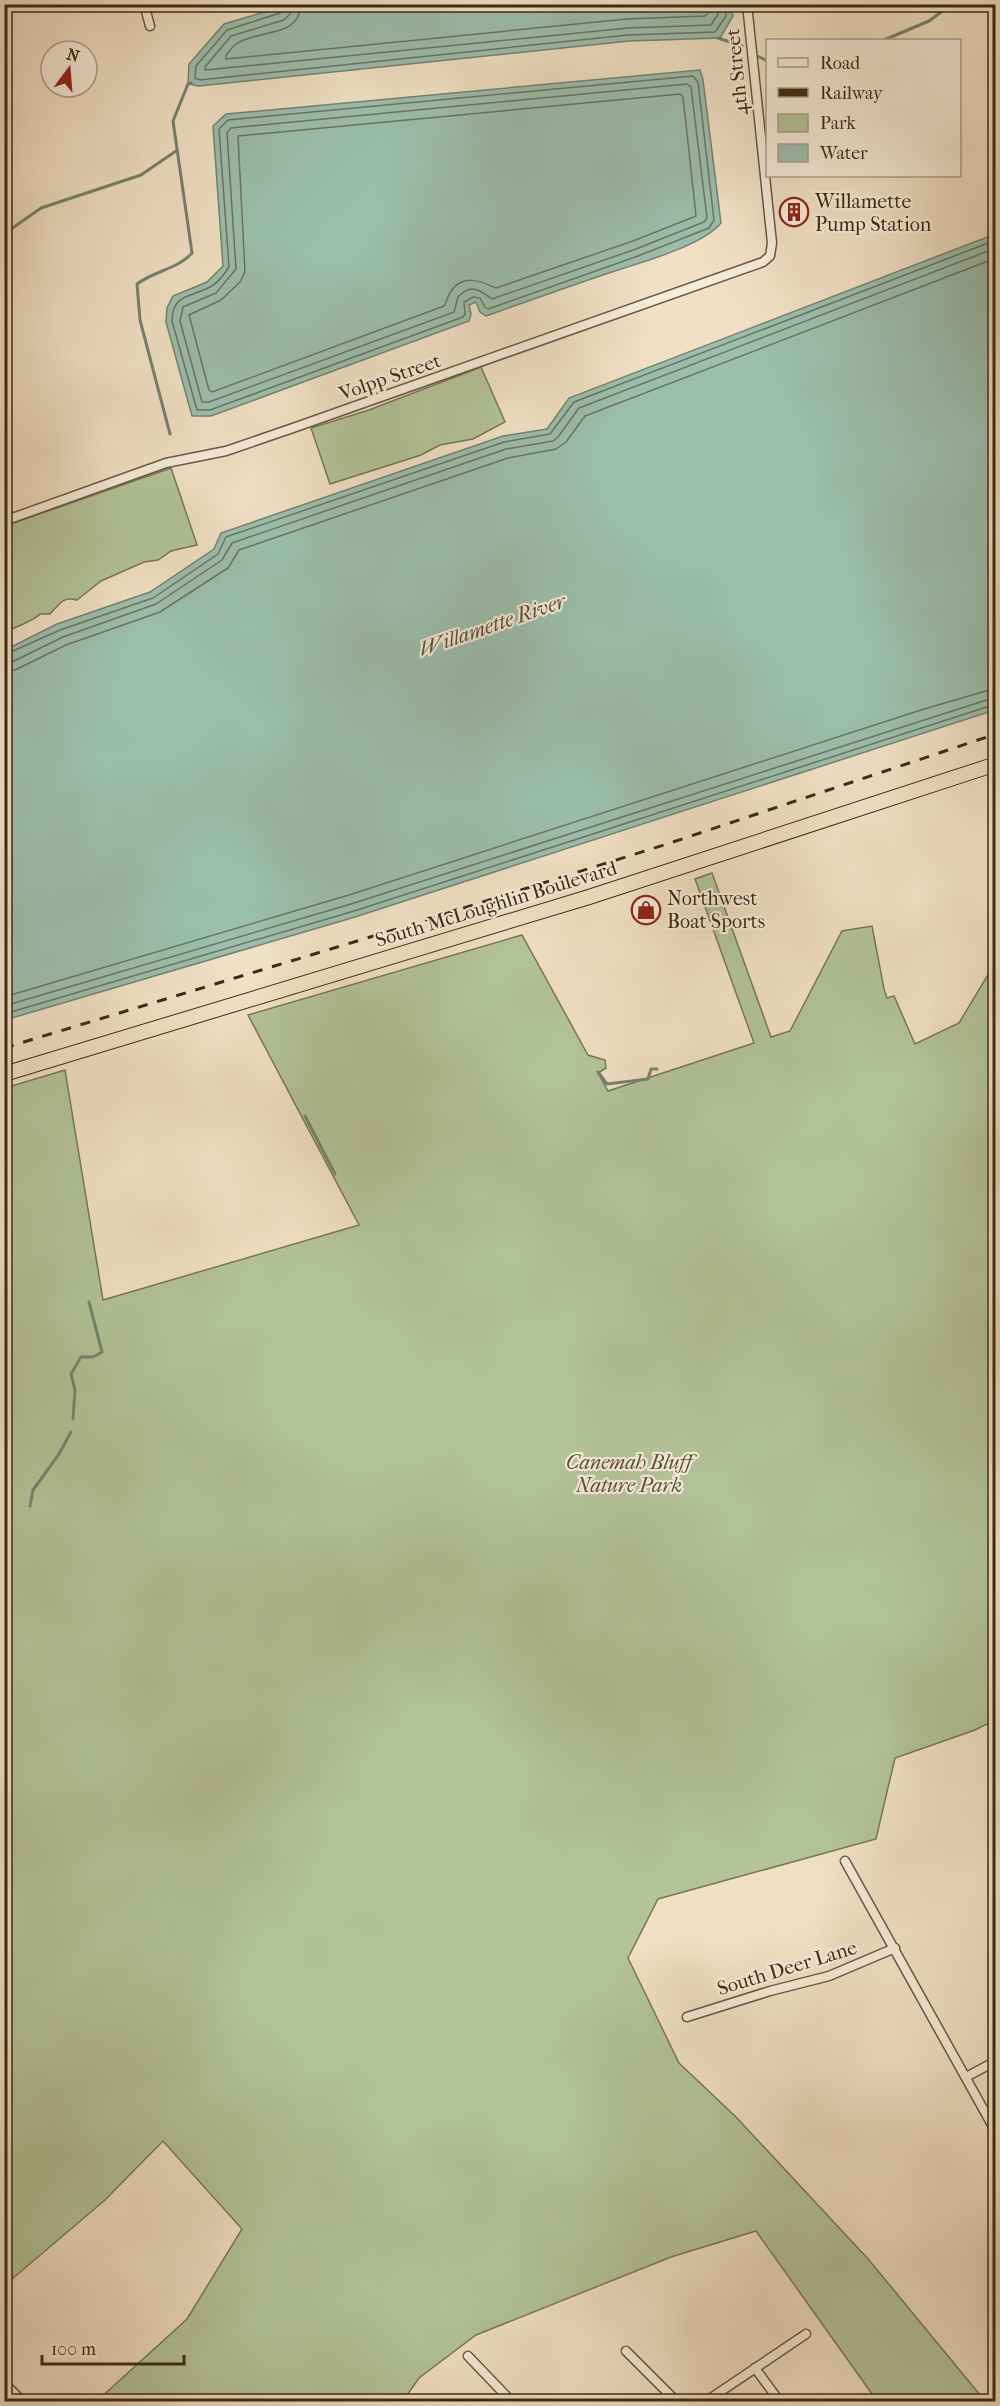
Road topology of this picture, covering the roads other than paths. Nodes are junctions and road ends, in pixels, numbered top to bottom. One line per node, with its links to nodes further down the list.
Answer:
1 (144, 4): 3 (street)
2 (747, 4): 4 (street, 4th Street)
3 (150, 26)
4 (772, 243): 5 (street, Volpp Street)
5 (4, 522)
6 (996, 764): 7 (highway, South McLoughlin Boulevard)
7 (4, 1074)
8 (845, 1862): 9 (street)
9 (895, 1948): 10 (street, South Deer Lane); 12 (street)
10 (687, 2017)
11 (996, 2061): 12 (street)
12 (966, 2077): 13 (street)
13 (996, 2132)
14 (806, 2334): 17 (street)
15 (626, 2351): 21 (street)
16 (468, 2356): 20 (street)
17 (755, 2368): 22 (street); 23 (street)
18 (4, 2383): 19 (street)
19 (23, 2402)
20 (512, 2402)
21 (676, 2402)
22 (705, 2402)
23 (780, 2402)

